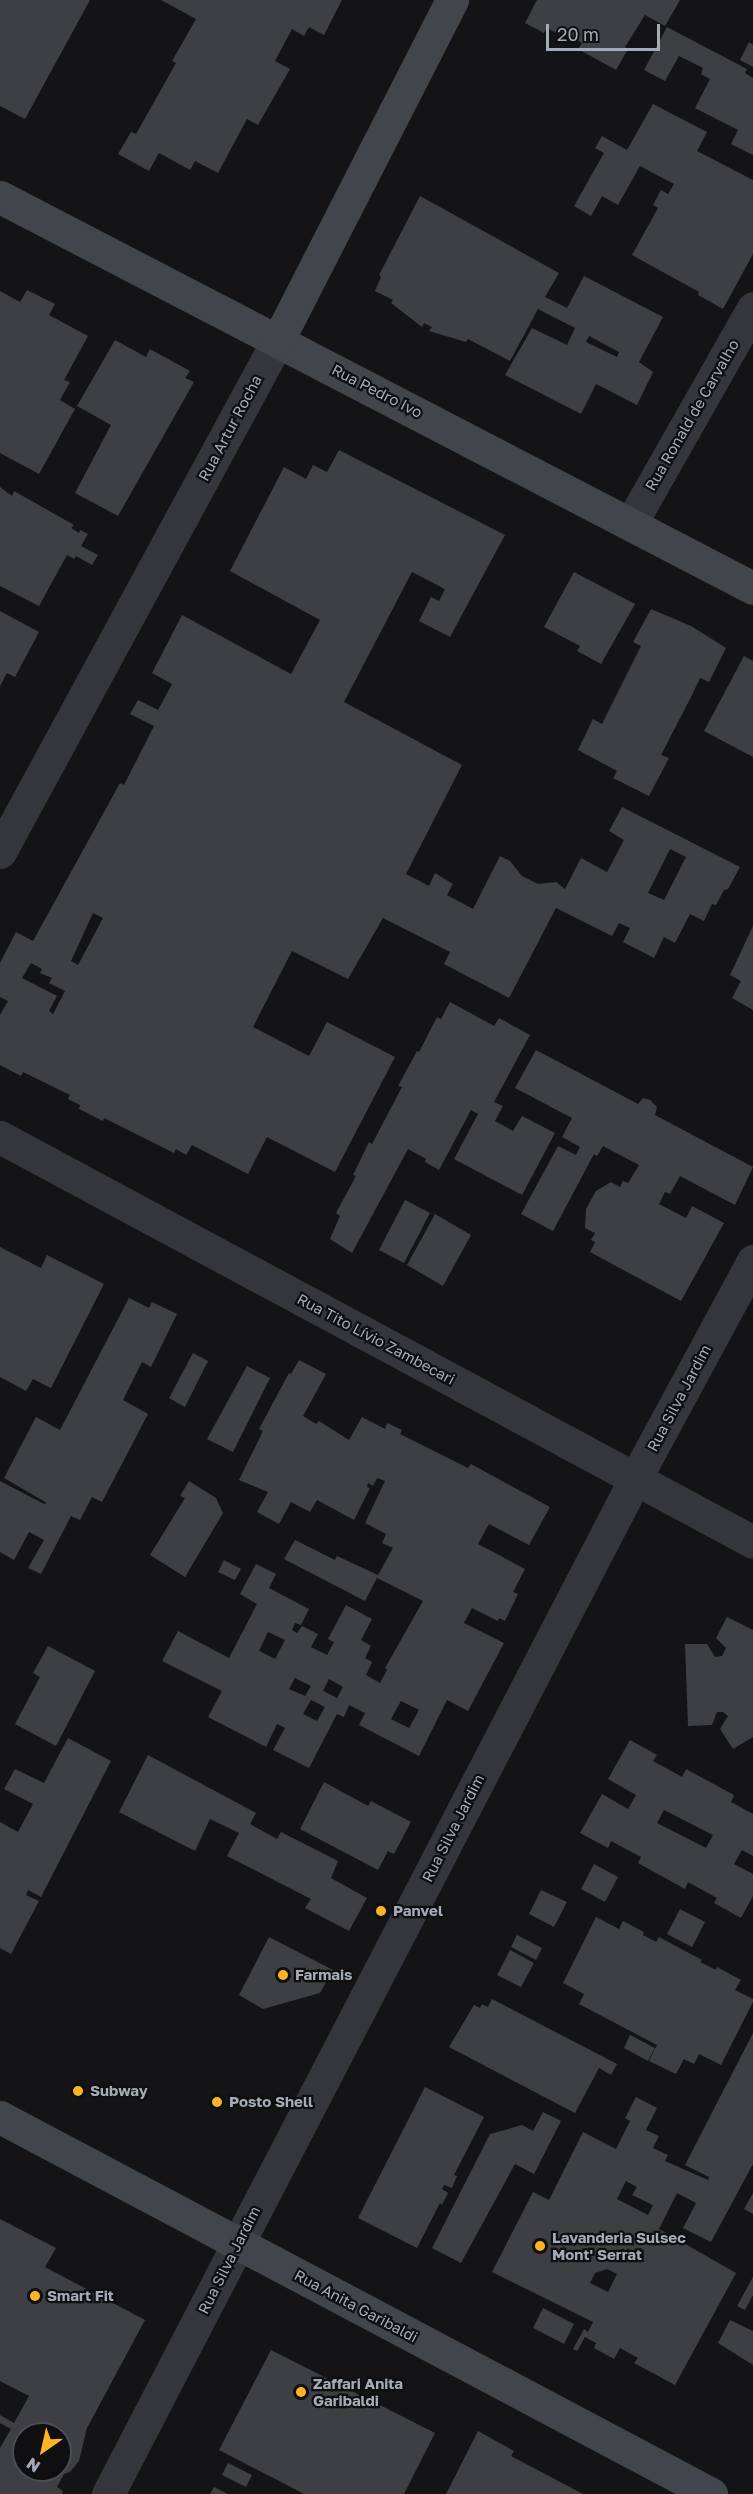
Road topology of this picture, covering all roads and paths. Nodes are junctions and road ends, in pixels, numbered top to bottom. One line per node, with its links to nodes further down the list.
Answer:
1 (453, 0): 4 (street, Rua Artur Rocha)
2 (0, 197): 4 (street, Rua Pedro Ivo)
3 (753, 308): 5 (street, Rua Ronald de Carvalho)
4 (278, 340): 5 (street, Rua Pedro Ivo); 7 (street, Rua Artur Rocha)
5 (631, 523): 6 (street, Rua Pedro Ivo)
6 (753, 588)
7 (0, 852)
8 (0, 1137): 10 (street, Rua Tito Lívio Zambecari)
9 (753, 1261): 10 (street, Rua Silva Jardim)
10 (635, 1479): 11 (street, Rua Tito Lívio Zambecari); 13 (street, Rua Silva Jardim)
11 (753, 1542)
12 (0, 2117): 13 (street, Rua Anita Garibaldi)
13 (238, 2243): 14 (street, Rua Silva Jardim); 15 (street, Rua Anita Garibaldi)
14 (108, 2494)
15 (711, 2494)

